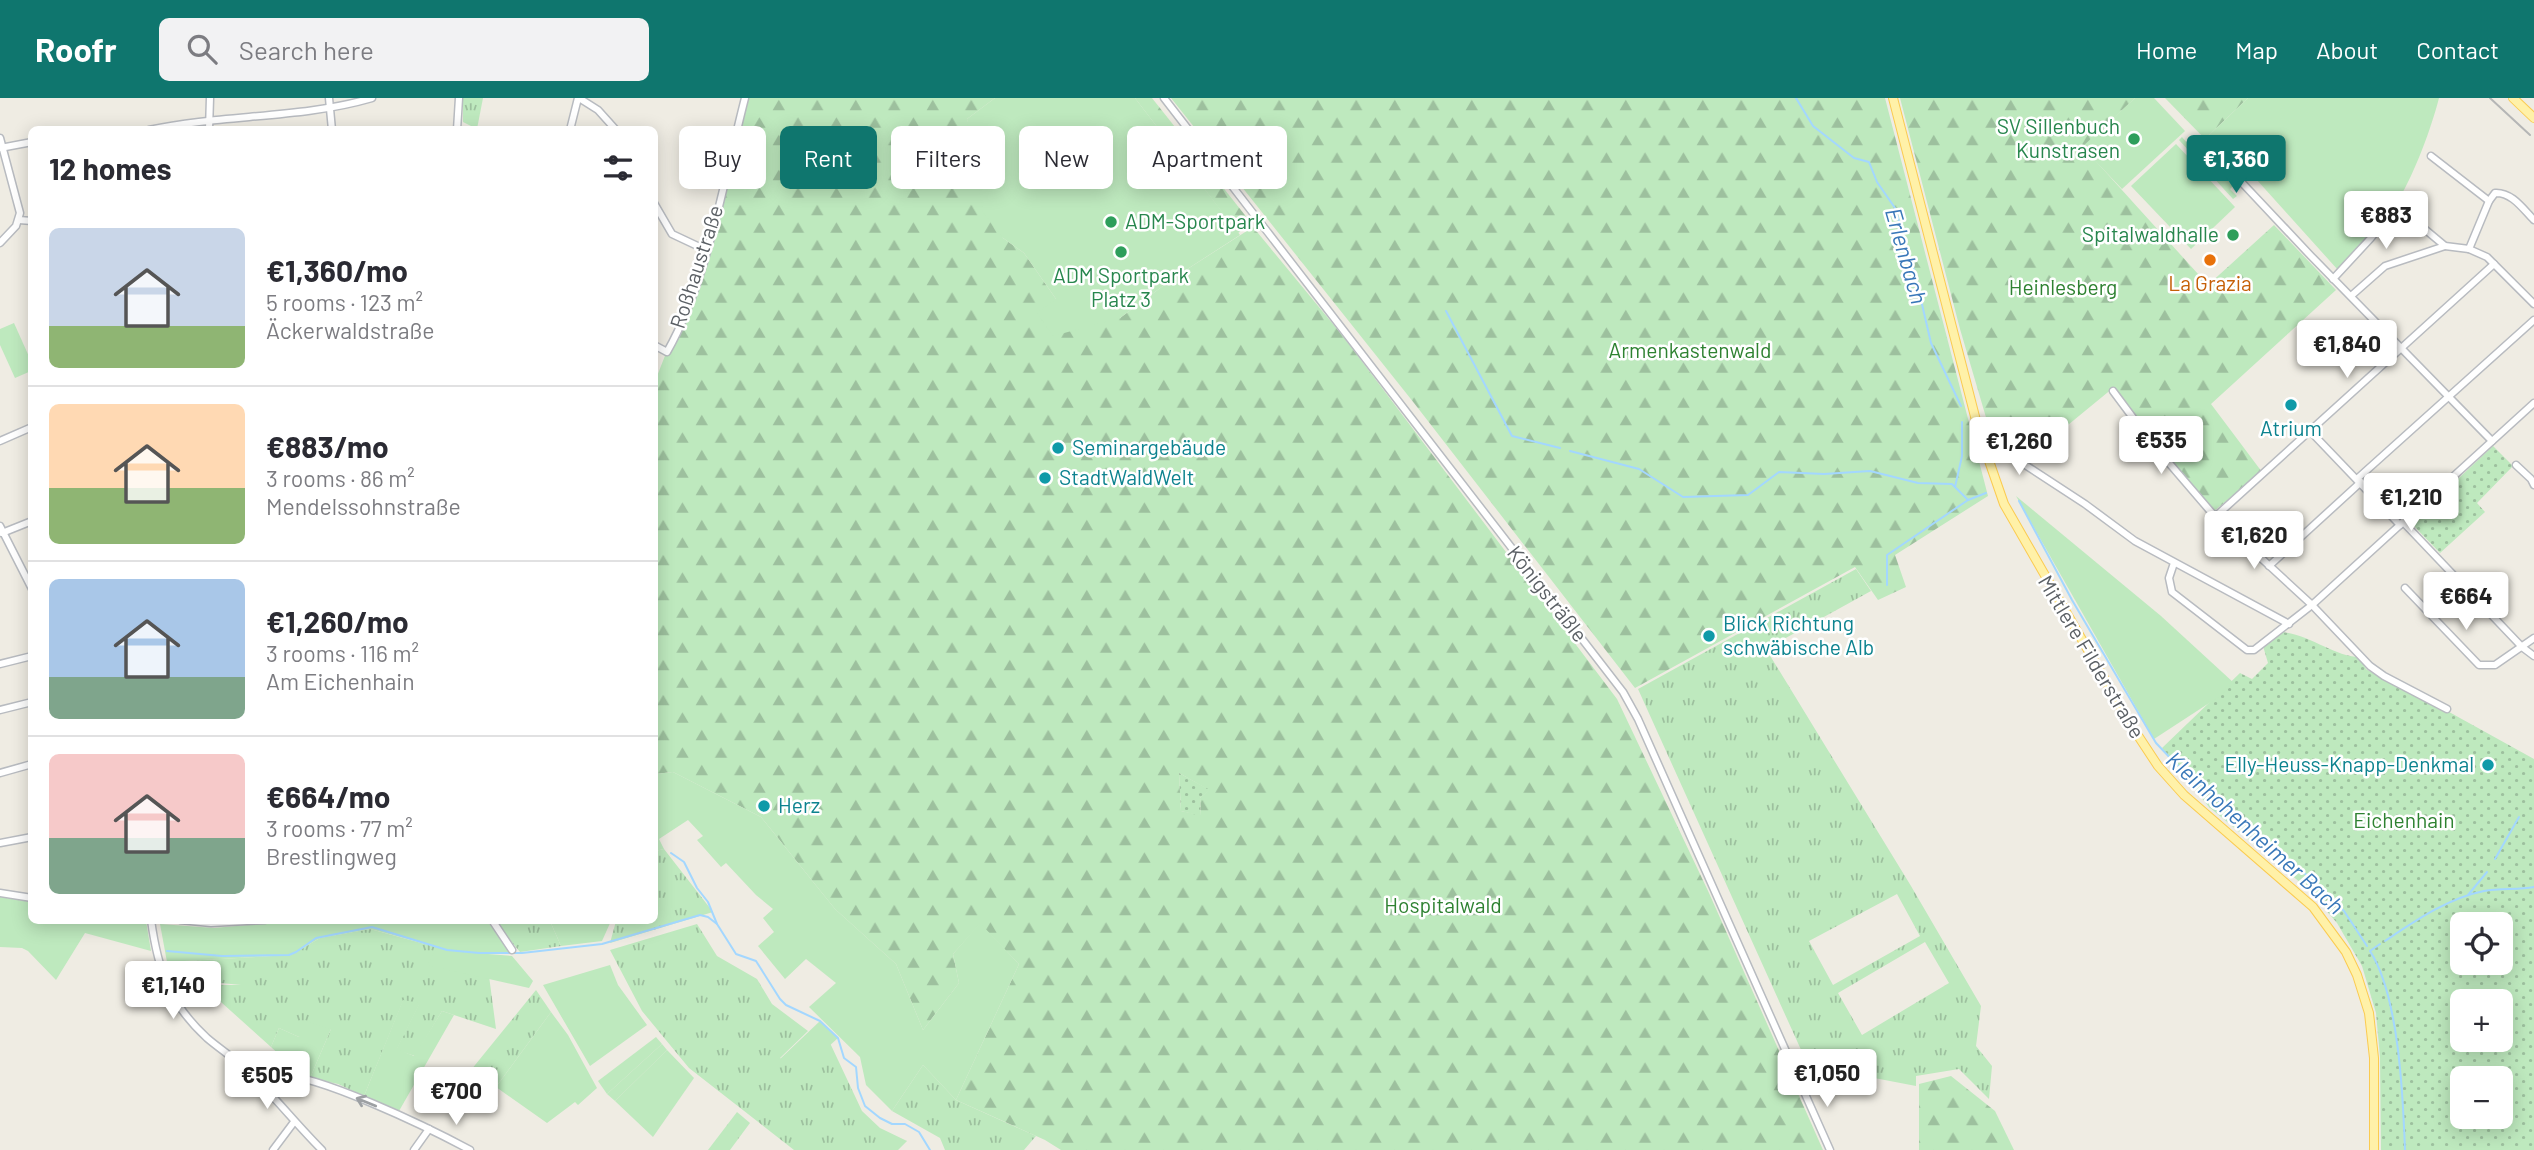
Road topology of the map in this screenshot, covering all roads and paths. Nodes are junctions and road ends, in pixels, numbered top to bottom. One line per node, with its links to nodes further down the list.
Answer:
1 (210, 98): 12 (street)
2 (329, 98): 10 (street)
3 (372, 98): 10 (street)
4 (459, 98): 16 (street)
5 (579, 98): 17 (street); 18 (street)
6 (744, 98): 32 (street, Roßhaustraße)
7 (1164, 98): 85 (street, Königsträßle)
8 (1893, 98): 47 (main road, Mittlere Filderstraße)
9 (2513, 98): 11 (main road)
10 (331, 109): 12 (street); 15 (street)
11 (2534, 118)
12 (210, 120): 13 (street); 14 (street)
13 (173, 126)
14 (209, 126)
15 (332, 126)
16 (457, 126)
17 (570, 126)
18 (613, 126)
19 (0, 138): 21 (street)
20 (28, 143): 21 (street)
21 (1, 148): 26 (street)
22 (2216, 154): 34 (street)
23 (2431, 156): 24 (street)
24 (2489, 201): 27 (street); 31 (street)
25 (658, 211): 32 (street)
26 (19, 220): 28 (street); 29 (street)
27 (2534, 220)
28 (28, 221)
29 (0, 243)
30 (2445, 246): 31 (street); 34 (street); 35 (street)
31 (2469, 249): 33 (street)
32 (706, 250): 38 (street, Roßhaustraße)
33 (2494, 264): 36 (street); 39 (street)
34 (2333, 279): 35 (street)
35 (2351, 296): 39 (street)
36 (2534, 304)
37 (2534, 320): 41 (street)
38 (658, 347)
39 (2401, 348): 41 (street); 44 (street)
40 (2113, 391): 51 (street)
41 (2448, 395): 46 (street); 49 (street)
42 (2534, 402): 46 (street)
43 (28, 429): 45 (street)
44 (2311, 432): 49 (street); 51 (street)
45 (0, 441)
46 (2492, 441): 53 (street)
47 (1987, 455): 55 (street); 86 (main road, Mittlere Filderstraße)
48 (2516, 465): 50 (street)
49 (2360, 480): 53 (street); 56 (street)
50 (2533, 480)
51 (2216, 516): 56 (street)
52 (28, 522): 54 (street)
53 (2402, 523): 59 (street); 62 (street)
54 (1, 531): 57 (street)
55 (2174, 563): 60 (street); 60 (street)
56 (2269, 566): 59 (street)
57 (28, 573)
58 (2405, 588): 62 (street)
59 (2312, 605): 60 (street); 67 (street)
60 (2289, 624)
61 (2534, 638): 62 (street)
62 (2522, 646): 63 (street)
63 (2534, 656)
64 (28, 657): 65 (street)
65 (0, 664)
66 (28, 703): 68 (street)
67 (2447, 709)
68 (0, 710)
69 (28, 765): 70 (street)
70 (0, 773)
71 (28, 838): 72 (street)
72 (0, 843)
73 (0, 893): 74 (street)
74 (28, 897)
75 (152, 924): 78 (street)
76 (495, 924): 77 (street)
77 (512, 950)
78 (261, 1083): 79 (street); 80 (street, one-way to 78)
79 (294, 1122): 81 (street); 82 (street)
80 (429, 1129): 83 (street); 84 (street)
81 (273, 1150)
82 (322, 1150)
83 (414, 1150)
84 (470, 1150)
85 (1830, 1150)
86 (2374, 1150)

